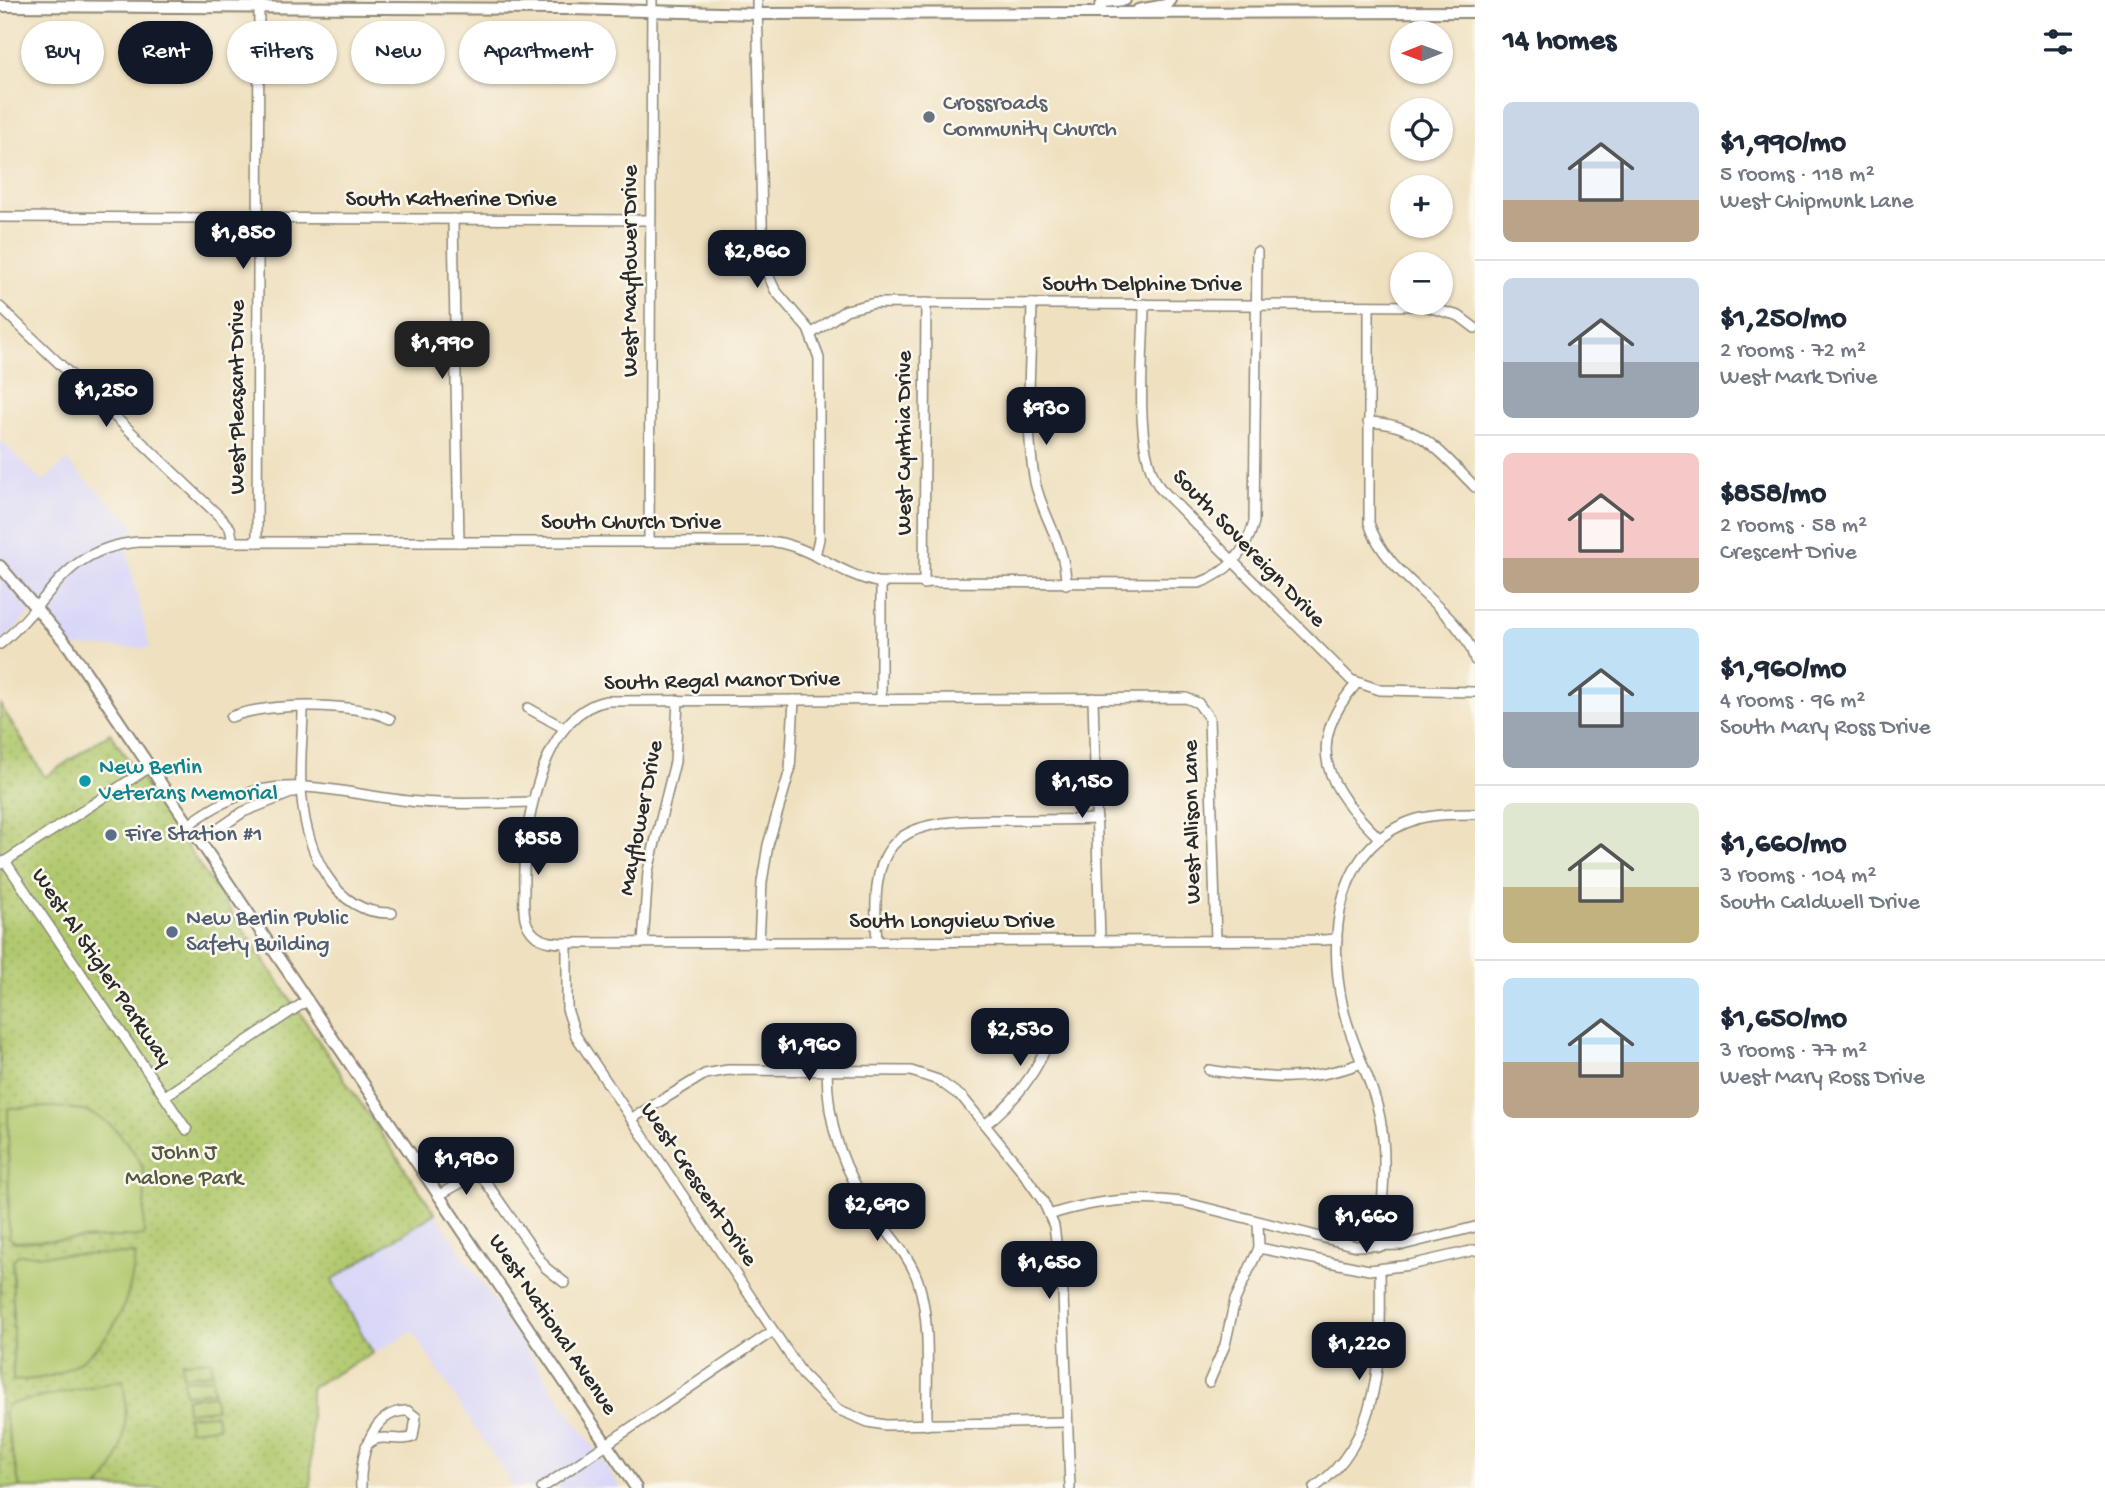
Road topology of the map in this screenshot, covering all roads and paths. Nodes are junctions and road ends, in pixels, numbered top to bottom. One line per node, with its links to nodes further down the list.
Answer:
1 (652, 0): 8 (street, West Mayflower Drive)
2 (757, 0): 11 (street)
3 (1125, 0): 9 (main road)
4 (1170, 0): 10 (main road)
5 (259, 4): 6 (main road); 8 (main road); 13 (street, West Pleasant Drive)
6 (0, 6)
7 (1475, 12): 10 (main road)
8 (652, 13): 11 (main road); 15 (street, West Mayflower Drive)
9 (1097, 13): 10 (main road); 11 (main road)
10 (1129, 13)
11 (757, 15): 24 (street)
12 (0, 217): 13 (street, South Katherine Drive)
13 (257, 218): 14 (street, South Katherine Drive); 28 (street, West Pleasant Drive)
14 (453, 219): 15 (street, South Katherine Drive); 29 (street)
15 (650, 220): 30 (street, West Mayflower Drive)
16 (1256, 252): 20 (street)
17 (926, 303): 18 (street, South Delphine Drive); 24 (street, South Delphine Drive); 35 (street, West Cynthia Drive)
18 (1032, 304): 19 (street, South Delphine Drive); 36 (street)
19 (1144, 304): 20 (street, South Delphine Drive); 32 (street, South Sovereign Drive)
20 (1256, 305): 21 (street, South Delphine Drive); 32 (street)
21 (1369, 306): 23 (street, South Delphine Drive); 25 (street)
22 (0, 307): 27 (street)
23 (1475, 328)
24 (811, 334): 31 (street)
25 (1368, 422): 26 (street); 39 (street)
26 (1475, 487)
27 (233, 542): 28 (street, South Church Drive); 37 (street, South Church Drive)
28 (257, 542): 29 (street, South Church Drive)
29 (459, 542): 30 (street, South Church Drive)
30 (649, 542): 31 (street, South Church Drive)
31 (815, 556): 34 (street, South Church Drive)
32 (1233, 563): 36 (street, South Church Drive); 40 (street, South Sovereign Drive)
33 (0, 566): 37 (main road, West National Avenue)
34 (881, 583): 35 (street, South Church Drive); 44 (street)
35 (924, 584): 36 (street, South Church Drive)
36 (1066, 584)
37 (37, 605): 38 (street, South Church Drive); 52 (main road, West National Avenue)
38 (0, 644)
39 (1475, 660)
40 (1357, 683): 41 (street, South Sovereign Drive); 58 (street)
41 (1475, 692)
42 (1093, 698): 44 (street, South Regal Manor Drive); 46 (street, South Regal Manor Drive); 56 (street)
43 (794, 699): 44 (street, South Regal Manor Drive); 45 (street, South Regal Manor Drive); 65 (street)
44 (881, 699)
45 (678, 700): 51 (street, South Regal Manor Drive); 68 (street, Mayflower Drive)
46 (1201, 705): 63 (street, West Allison Lane)
47 (303, 708): 49 (street); 50 (street); 53 (street)
48 (528, 708): 51 (street)
49 (232, 717)
50 (390, 719)
51 (564, 728): 54 (street, South Regal Manor Drive)
52 (150, 766): 57 (main road, West National Avenue); 60 (street)
53 (301, 789): 54 (street); 57 (street); 59 (street); 61 (street)
54 (531, 802): 67 (street, South Regal Manor Drive)
55 (1475, 814): 58 (street)
56 (1097, 820): 64 (street); 66 (street)
57 (190, 824): 59 (main road, West National Avenue)
58 (1380, 839): 62 (street)
59 (201, 841): 69 (main road, West National Avenue)
60 (2, 863): 74 (street, West Al Stigler Parkway)
61 (392, 913)
62 (1337, 939): 63 (street, South Longview Drive); 71 (street)
63 (1216, 940): 64 (street, South Longview Drive)
64 (1100, 941): 66 (street, South Longview Drive)
65 (760, 942): 66 (street, South Longview Drive); 68 (street, South Longview Drive)
66 (877, 942)
67 (567, 943): 68 (street, South Longview Drive); 75 (street, West Crescent Drive)
68 (643, 943)
69 (308, 1000): 74 (street, West Al Stigler Parkway); 80 (main road, West National Avenue)
70 (1059, 1017): 76 (street)
71 (1362, 1063): 73 (street); 84 (street)
72 (827, 1069): 75 (street); 76 (street); 92 (street)
73 (1209, 1070)
74 (165, 1096): 77 (street, West Al Stigler Parkway)
75 (631, 1119): 89 (street, West Crescent Drive)
76 (986, 1124): 81 (street)
77 (187, 1130)
78 (464, 1152): 79 (street)
79 (478, 1173): 80 (street); 88 (street)
80 (439, 1195): 93 (main road, West National Avenue)
81 (1049, 1215): 82 (street); 91 (street)
82 (1258, 1222): 84 (street); 85 (street)
83 (1475, 1227): 84 (street)
84 (1379, 1247)
85 (1259, 1248): 87 (street); 90 (street)
86 (1475, 1250): 87 (street)
87 (1380, 1269): 99 (street)
88 (565, 1283)
89 (773, 1331): 92 (street, West Crescent Drive); 93 (street)
90 (1209, 1382)
91 (1067, 1422): 92 (street, West Crescent Drive); 98 (street)
92 (927, 1425)
93 (607, 1444): 96 (street); 97 (main road, West National Avenue)
94 (366, 1446): 94 (street); 95 (street)
95 (361, 1488)
96 (542, 1488)
97 (636, 1488)
98 (1070, 1488)
99 (1314, 1488)

